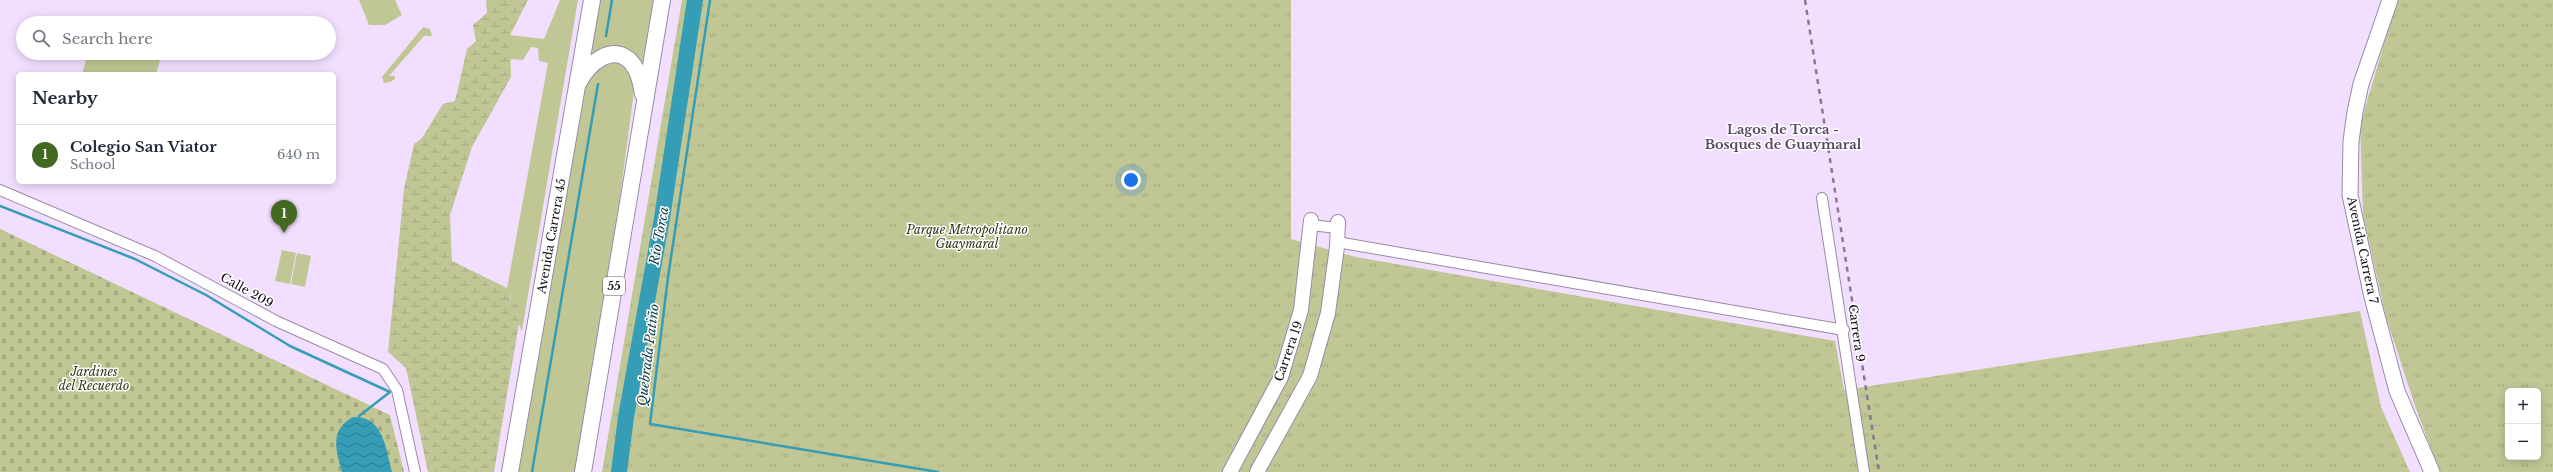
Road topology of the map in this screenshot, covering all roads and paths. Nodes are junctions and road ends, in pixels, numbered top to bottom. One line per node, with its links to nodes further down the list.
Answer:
1 (592, 0): 4 (highway, Avenida Carrera 45)
2 (662, 0): 5 (highway, 55)
3 (2390, 0): 18 (main road, Avenida Carrera 7)
4 (576, 89): 5 (highway); 13 (highway, Avenida Carrera 45)
5 (645, 100): 14 (highway, 55)
6 (0, 190): 12 (street, Calle 209)
7 (1822, 198): 11 (street, Carrera 9)
8 (1310, 222): 9 (street); 15 (main road, Carrera 19)
9 (1338, 225): 10 (main road)
10 (1337, 242): 11 (street); 16 (main road)
11 (1844, 330): 17 (street, Carrera 9)
12 (415, 472)
13 (510, 472)
14 (583, 472)
15 (1230, 472)
16 (1258, 472)
17 (1864, 472)
18 (2432, 472)

